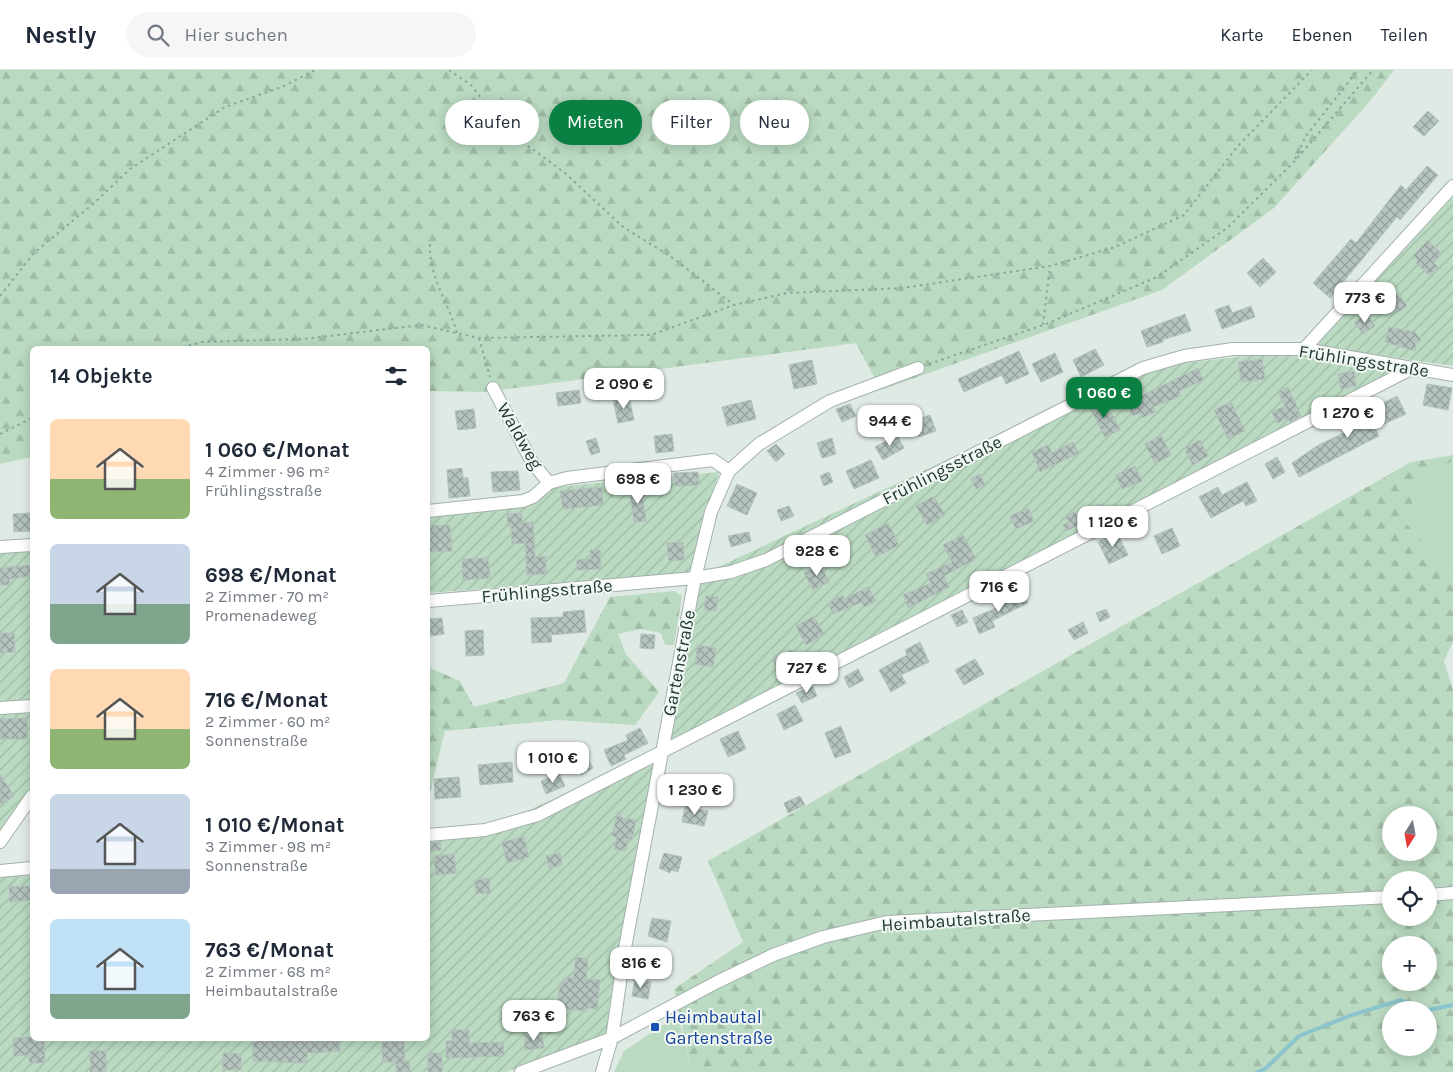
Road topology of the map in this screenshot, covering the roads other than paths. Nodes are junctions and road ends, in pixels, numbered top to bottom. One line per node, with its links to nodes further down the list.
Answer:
1 (1453, 186): 2 (street)
2 (1304, 348): 4 (street, Frühlingsstraße); 12 (street, Frühlingsstraße)
3 (918, 368): 7 (street, Gartenstraße)
4 (1410, 369): 5 (street, Frühlingsstraße); 16 (street)
5 (1453, 375)
6 (493, 388): 8 (street, Waldweg)
7 (729, 471): 8 (street); 12 (street, Gartenstraße)
8 (549, 483): 9 (street)
9 (430, 511)
10 (30, 545): 11 (street)
11 (0, 547)
12 (695, 578): 13 (street, Frühlingsstraße); 16 (street, Gartenstraße)
13 (430, 602)
14 (30, 706): 15 (street)
15 (0, 708)
16 (662, 750): 18 (street); 25 (street, Gartenstraße)
17 (30, 799): 19 (street)
18 (430, 835)
19 (0, 842)
20 (30, 868): 21 (street)
21 (0, 871)
22 (1453, 893): 23 (street)
23 (1437, 894)
24 (1382, 896): 25 (street, Heimbautalstraße)
25 (612, 1038): 26 (street, Heimbautalstraße); 27 (street, Gartenstraße)
26 (521, 1072)
27 (602, 1072)

